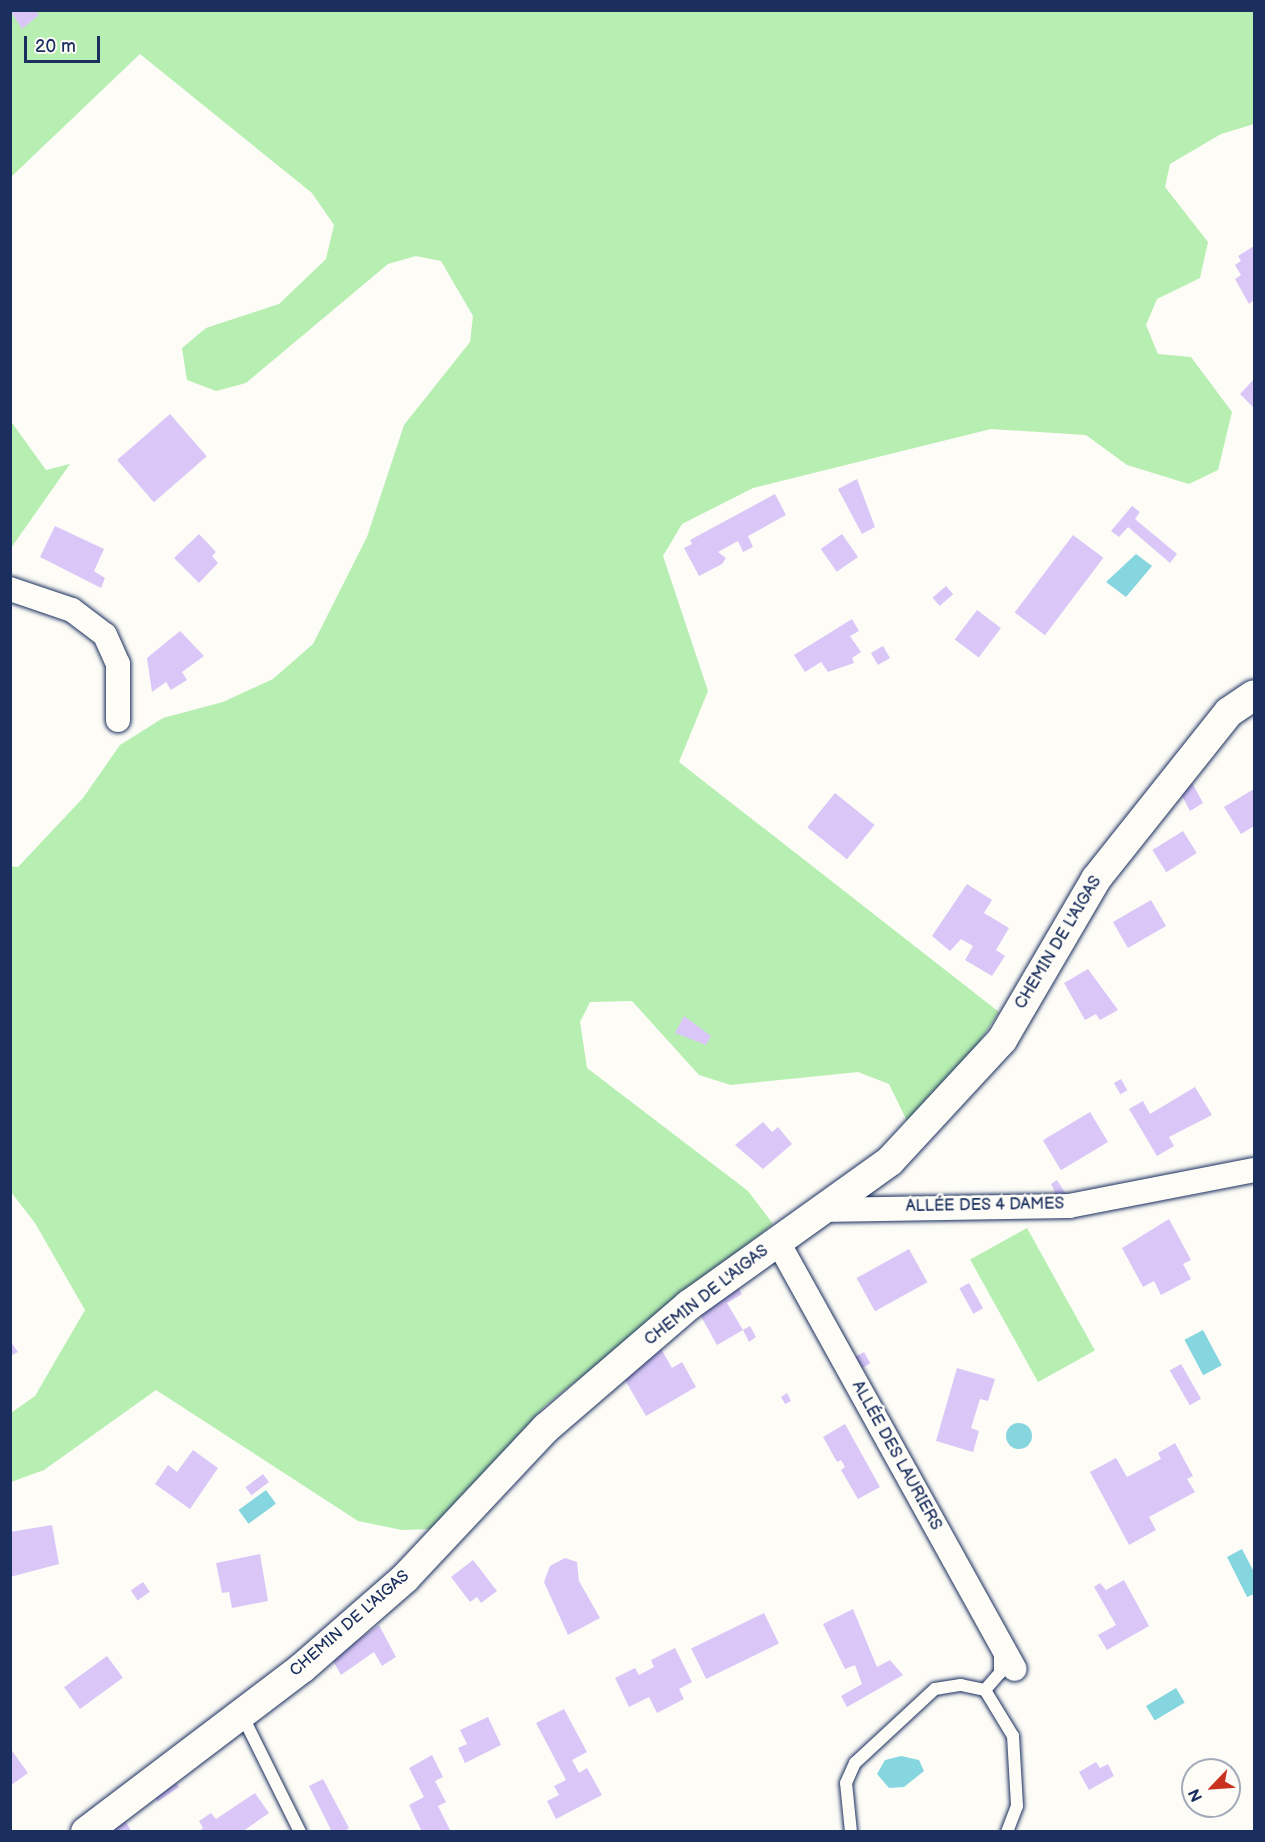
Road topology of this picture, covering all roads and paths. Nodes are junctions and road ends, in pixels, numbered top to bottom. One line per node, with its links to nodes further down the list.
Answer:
1 (10, 589): 3 (street)
2 (1254, 694): 5 (street, CHEMIN DE L'AIGAS)
3 (118, 720)
4 (1254, 1170): 5 (street, ALLÉE DES 4 DAMES)
5 (821, 1210): 6 (street, CHEMIN DE L'AIGAS)
6 (778, 1242): 7 (street, ALLÉE DES LAURIERS); 10 (street, CHEMIN DE L'AIGAS)
7 (1000, 1642): 8 (street, ALLÉE DES LAURIERS); 9 (lane)
8 (1015, 1669)
9 (986, 1690): 13 (lane); 14 (lane)
10 (241, 1714): 11 (street, CHEMIN DE L'AIGAS); 12 (lane)
11 (86, 1832)
12 (300, 1832)
13 (852, 1832)
14 (1007, 1832)

